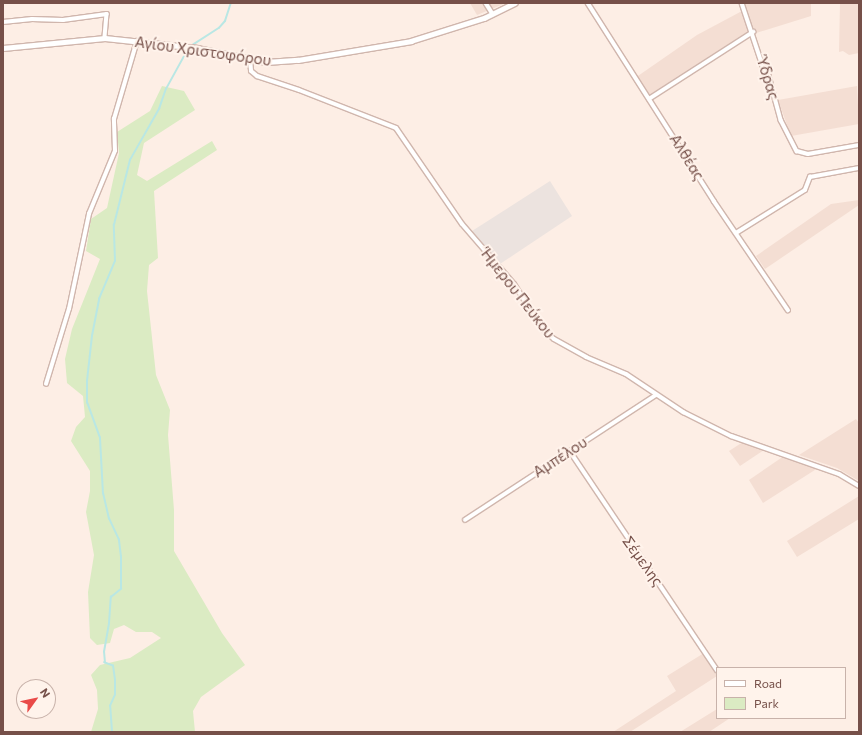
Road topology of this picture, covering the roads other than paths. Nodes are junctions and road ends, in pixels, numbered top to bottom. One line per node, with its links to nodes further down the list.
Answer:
1 (486, 3): 6 (street)
2 (515, 3): 5 (main road, Αγίου Χριστοφόρου)
3 (588, 3): 13 (street, Αλθέας)
4 (742, 3): 8 (street, Ύδρας)
5 (506, 5): 6 (main road, Αγίου Χριστοφόρου)
6 (493, 14): 12 (main road, Αγίου Χριστοφόρου)
7 (3, 22): 9 (street)
8 (753, 32): 13 (street); 14 (street, Ύδρας)
9 (105, 38): 10 (main road, Αγίου Χριστοφόρου); 11 (main road, Αγίου Χριστοφόρου)
10 (137, 41): 12 (main road, Αγίου Χριστοφόρου); 18 (street)
11 (3, 48)
12 (250, 59): 19 (street, Ήμερου Πεύκου)
13 (650, 99): 16 (street, Αλθέας)
14 (859, 145)
15 (859, 168): 16 (street)
16 (736, 233): 17 (street, Αλθέας)
17 (788, 310)
18 (46, 384)
19 (656, 395): 20 (street, Αμπέλου); 21 (street, Ήμερου Πεύκου)
20 (570, 451): 22 (street, Αμπέλου); 23 (street, Σέμελης)
21 (859, 486)
22 (465, 520)
23 (716, 669)

